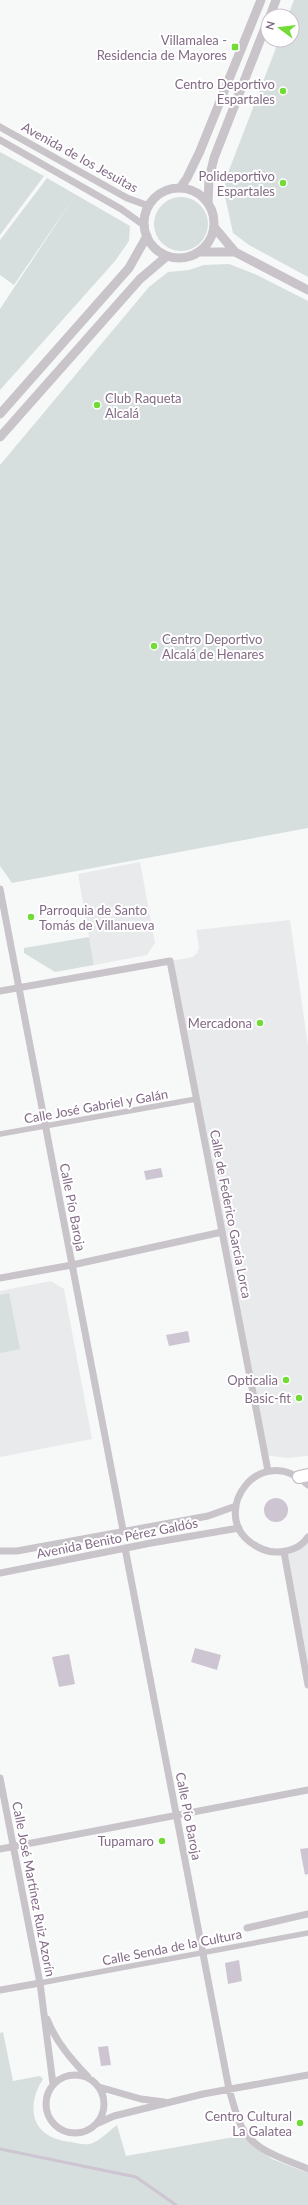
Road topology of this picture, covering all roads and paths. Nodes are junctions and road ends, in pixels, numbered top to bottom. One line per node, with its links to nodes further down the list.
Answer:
1 (261, 0): 5 (street)
2 (260, 40): 6 (street)
3 (0, 127): 7 (street, Avenida de los Jesuitas)
4 (0, 140): 8 (street, Avenida de los Jesuitas)
5 (180, 188): 6 (street); 7 (street)
6 (208, 203): 9 (street)
7 (149, 206): 8 (street)
8 (145, 226): 10 (street)
9 (214, 227): 11 (street); 12 (street)
10 (147, 236): 13 (street); 15 (street)
11 (198, 252): 12 (street); 13 (street)
12 (235, 252): 14 (street)
13 (167, 256): 16 (street)
14 (308, 290)
15 (0, 414)
16 (0, 437)
17 (0, 889): 18 (street, Calle Pío Baroja)
18 (19, 988): 19 (street); 20 (street, Calle de Federico García Lorca); 21 (street, Calle Pío Baroja)
19 (0, 991)
20 (196, 1099): 21 (street, Calle José Gabriel y Galán); 23 (street, Calle de Federico García Lorca)
21 (46, 1125): 22 (street, Calle José Gabriel y Galán); 24 (street, Calle Pío Baroja)
22 (0, 1134)
23 (222, 1232): 24 (street); 26 (street, Calle de Federico García Lorca)
24 (72, 1265): 25 (street); 30 (street, Calle Pío Baroja)
25 (0, 1278)
26 (268, 1471): 27 (street); 28 (street)
27 (305, 1479)
28 (236, 1506): 29 (street); 30 (street, Avenida Benito Pérez Galdós)
29 (239, 1528): 32 (street, Avenida Benito Pérez Galdós); 34 (street)
30 (123, 1530): 33 (street, Avenida Benito Pérez Galdós)
31 (308, 1537): 34 (street)
32 (125, 1548): 35 (street, Avenida Benito Pérez Galdós); 39 (street, Calle Pío Baroja)
33 (0, 1551)
34 (284, 1552): 36 (street)
35 (0, 1573)
36 (308, 1686)
37 (0, 1778): 40 (street, Calle José Martínez Ruiz Azorín)
38 (308, 1790): 39 (street)
39 (177, 1815): 40 (street); 45 (street, Calle Pío Baroja)
40 (13, 1846): 41 (street); 46 (street, Calle José Martínez Ruiz Azorín)
41 (0, 1848)
42 (308, 1914): 43 (street)
43 (247, 1928)
44 (308, 1933): 45 (street, Calle Senda de la Cultura)
45 (204, 1952): 46 (street, Calle Senda de la Cultura); 53 (street, Calle Pío Baroja)
46 (40, 1983): 47 (street); 48 (street, Calle José Martínez Ruiz Azorín)
47 (0, 1990)
48 (42, 2004): 50 (street, Calle José Martínez Ruiz Azorín); 51 (street, Calle José Martínez Ruiz Azorín)
49 (308, 2075): 53 (street)
50 (90, 2079): 51 (street); 52 (street)
51 (53, 2084): 55 (street)
52 (99, 2087): 54 (street); 55 (street)
53 (229, 2088): 54 (street); 56 (street, Calle Pío Baroja)
54 (168, 2102): 55 (street)
55 (96, 2124)
56 (308, 2169)

